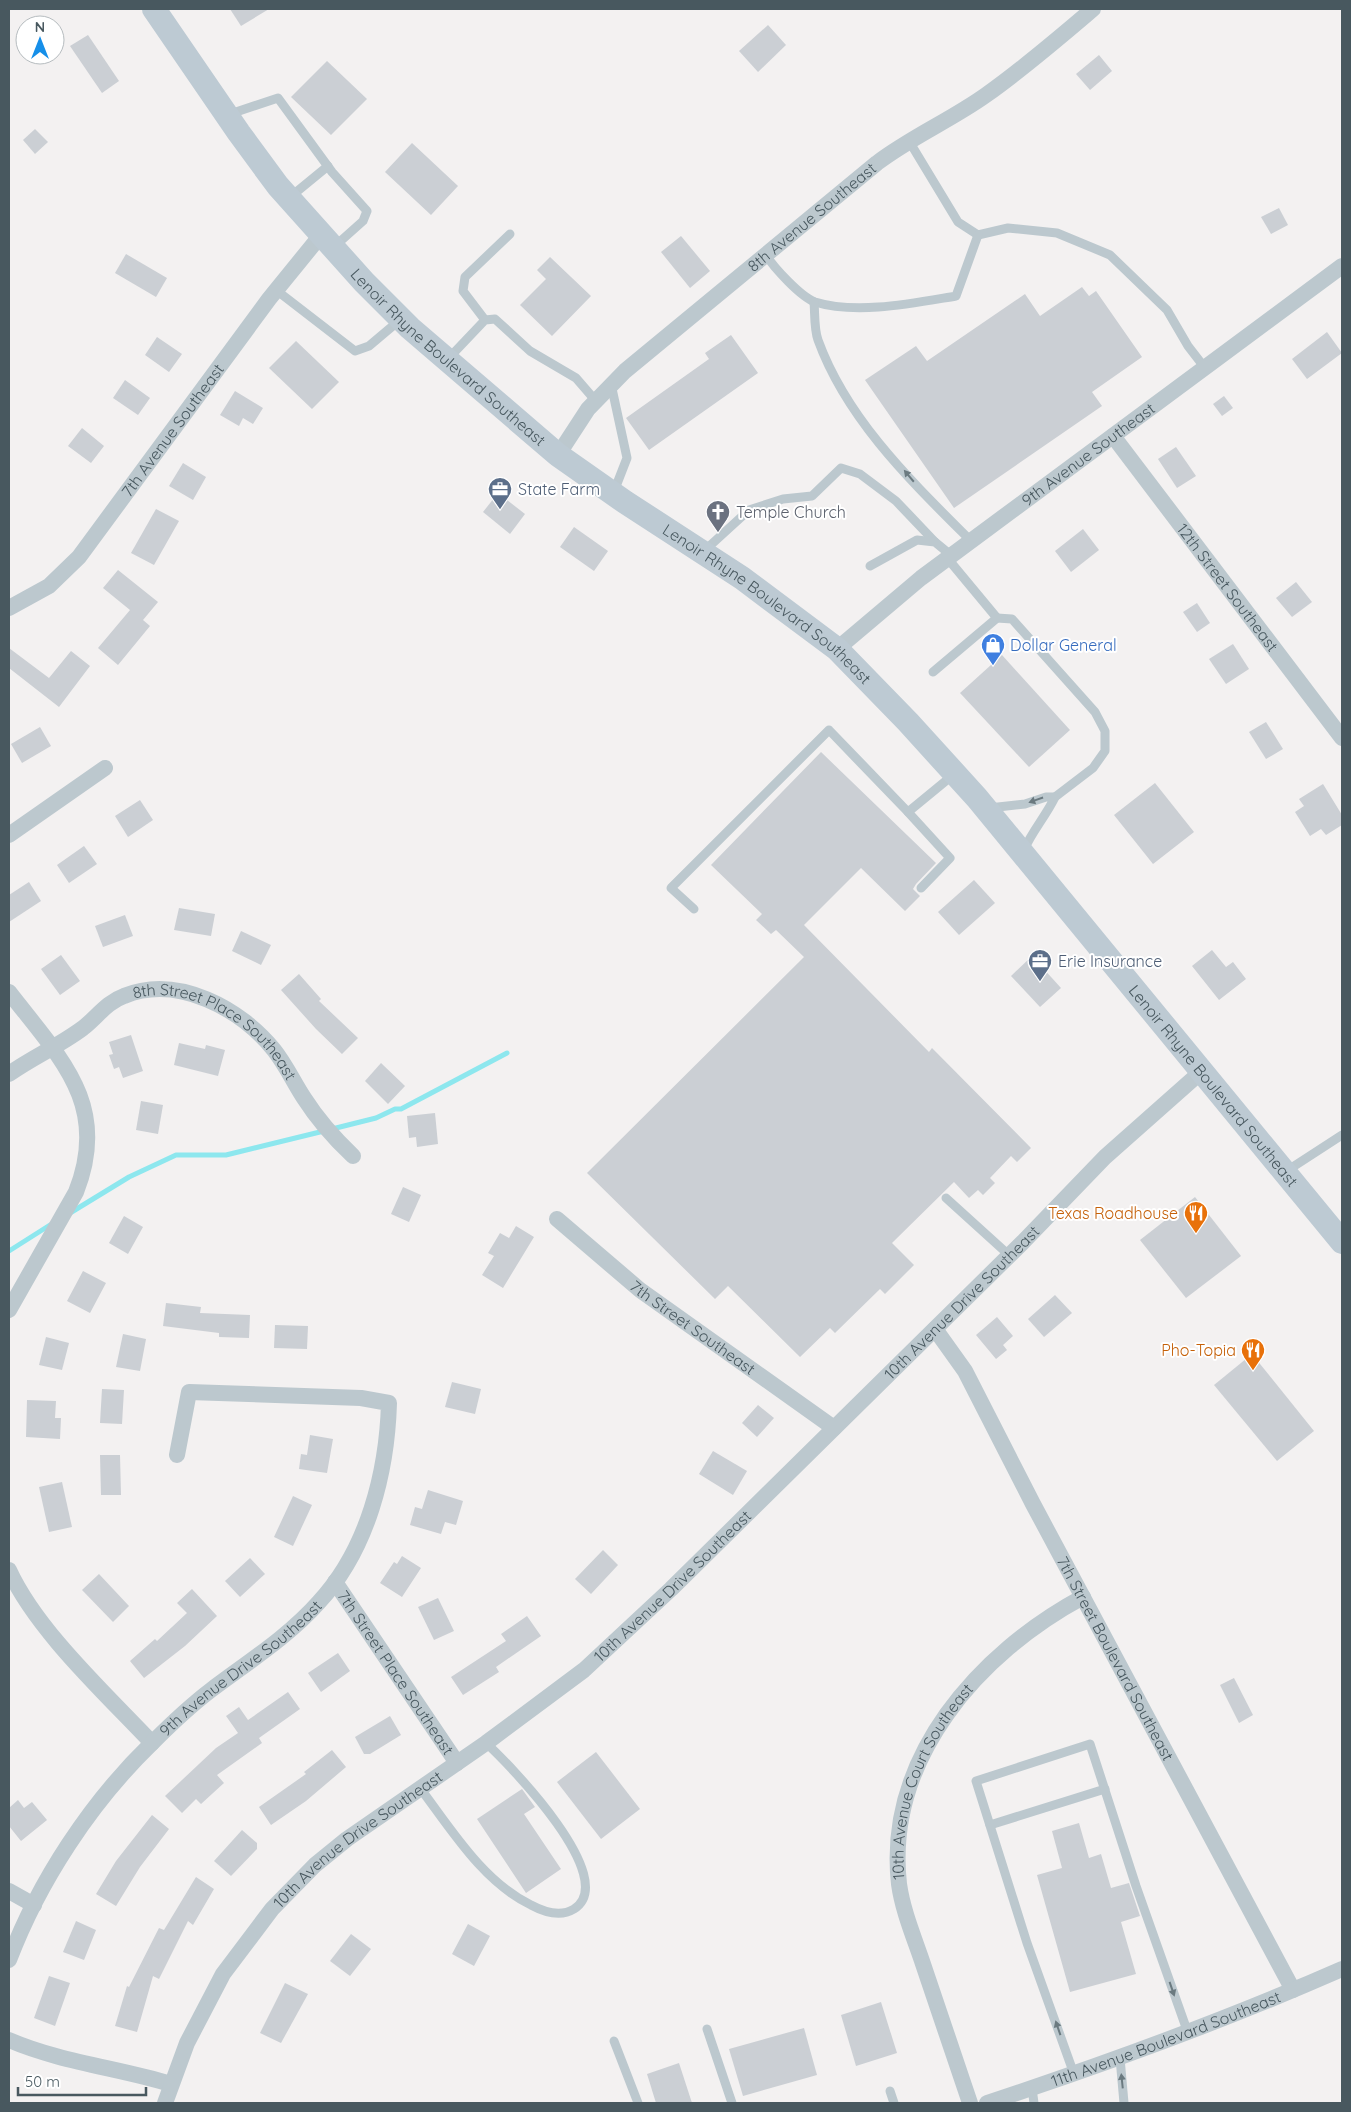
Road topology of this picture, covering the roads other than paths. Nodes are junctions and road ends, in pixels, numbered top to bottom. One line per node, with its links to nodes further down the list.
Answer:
1 (154, 9): 3 (main road, Lenoir Rhyne Boulevard Southeast)
2 (1093, 9): 4 (street, 8th Avenue Southeast)
3 (226, 115): 5 (lane); 6 (main road, Lenoir Rhyne Boulevard Southeast)
4 (909, 140): 8 (lane); 10 (street, 8th Avenue Southeast)
5 (328, 166): 6 (lane); 9 (lane)
6 (289, 198): 9 (main road, Lenoir Rhyne Boulevard Southeast)
7 (510, 234): 15 (lane)
8 (978, 235): 13 (lane); 17 (lane)
9 (327, 242): 12 (street, 7th Avenue Southeast); 14 (main road, Lenoir Rhyne Boulevard Southeast)
10 (766, 255): 13 (lane); 18 (street, 8th Avenue Southeast)
11 (1342, 266): 17 (street, 9th Avenue Southeast)
12 (276, 290): 14 (lane); 28 (street, 7th Avenue Southeast)
13 (814, 302): 23 (lane, one-way to 13)
14 (401, 319): 16 (main road, Lenoir Rhyne Boulevard Southeast)
15 (485, 320): 16 (lane); 19 (lane)
16 (447, 360): 21 (main road, Lenoir Rhyne Boulevard Southeast)
17 (1205, 368): 20 (street, 9th Avenue Southeast)
18 (611, 384): 19 (street, 8th Avenue Southeast); 22 (lane)
19 (595, 400): 21 (street, 8th Avenue Southeast)
20 (1113, 436): 23 (street, 9th Avenue Southeast); 32 (street, 12th Street Southeast)
21 (558, 455): 22 (main road, Lenoir Rhyne Boulevard Southeast)
22 (613, 494): 25 (main road, Lenoir Rhyne Boulevard Southeast)
23 (971, 541): 26 (street, 9th Avenue Southeast)
24 (935, 542): 25 (lane); 26 (lane); 27 (lane)
25 (703, 552): 30 (main road, Lenoir Rhyne Boulevard Southeast)
26 (950, 557): 29 (lane); 30 (street, 9th Avenue Southeast)
27 (870, 566)
28 (9, 608)
29 (997, 618): 31 (lane); 35 (lane)
30 (837, 649): 34 (main road, Lenoir Rhyne Boulevard Southeast)
31 (933, 672)
32 (1342, 738)
33 (105, 768): 38 (street)
34 (956, 773): 36 (main road, Lenoir Rhyne Boulevard Southeast); 37 (lane)
35 (1055, 797): 36 (lane, one-way to 36); 39 (lane)
36 (986, 808): 39 (main road, Lenoir Rhyne Boulevard Southeast)
37 (908, 812): 40 (lane); 41 (lane)
38 (9, 835)
39 (1023, 853): 44 (main road, Lenoir Rhyne Boulevard Southeast)
40 (921, 888)
41 (694, 909)
42 (9, 992): 43 (street)
43 (52, 1049): 45 (street, 8th Street Place Southeast); 47 (street, 8th Street Place Southeast); 53 (street)
44 (1202, 1071): 48 (main road, Lenoir Rhyne Boulevard Southeast); 52 (street, 10th Avenue Drive Southeast)
45 (9, 1074)
46 (1342, 1135): 48 (lane)
47 (353, 1156)
48 (1285, 1172): 51 (main road, Lenoir Rhyne Boulevard Southeast)
49 (946, 1198): 52 (lane)
50 (557, 1220): 55 (street, 7th Street Southeast)
51 (1342, 1242)
52 (1010, 1256): 54 (street, 10th Avenue Drive Southeast)
53 (9, 1310)
54 (935, 1329): 55 (street, 10th Avenue Drive Southeast); 59 (street, 7th Street Boulevard Southeast)
55 (834, 1428): 60 (street, 10th Avenue Drive Southeast)
56 (177, 1455): 58 (street, 9th Avenue Drive Southeast)
57 (9, 1570): 61 (street)
58 (335, 1582): 61 (street, 9th Avenue Drive Southeast); 62 (street, 7th Street Place Southeast)
59 (1083, 1597): 70 (street, 7th Street Boulevard Southeast); 84 (street, 10th Avenue Court Southeast)
60 (486, 1743): 62 (street, 10th Avenue Drive Southeast); 63 (lane)
61 (152, 1744): 67 (street, 9th Avenue Drive Southeast)
62 (457, 1763): 63 (street, 10th Avenue Drive Southeast)
63 (420, 1788): 77 (street, 10th Avenue Drive Southeast)
64 (1104, 1789): 65 (lane); 65 (lane); 72 (lane, one-way to 72)
65 (990, 1825): 76 (lane, one-way to 65)
66 (9, 1891): 67 (street)
67 (34, 1905): 68 (street, 9th Avenue Drive Southeast)
68 (9, 1960)
69 (1342, 1969): 70 (street, 11th Avenue Boulevard Southeast)
70 (1293, 1990): 72 (street, 11th Avenue Boulevard Southeast)
71 (707, 2029): 82 (lane)
72 (1188, 2033): 75 (street, 11th Avenue Boulevard Southeast)
73 (9, 2040): 77 (street)
74 (614, 2041): 81 (lane)
75 (1120, 2058): 76 (street, 11th Avenue Boulevard Southeast); 86 (lane, one-way to 75)
76 (1074, 2074): 79 (street, 11th Avenue Boulevard Southeast)
77 (171, 2084): 80 (street, 10th Avenue Drive Southeast)
78 (890, 2091): 83 (lane)
79 (1033, 2096): 85 (street, 11th Avenue Boulevard Southeast)
80 (165, 2103)
81 (638, 2103)
82 (732, 2103)
83 (894, 2103)
84 (970, 2103)
85 (987, 2103)
86 (1124, 2103)

